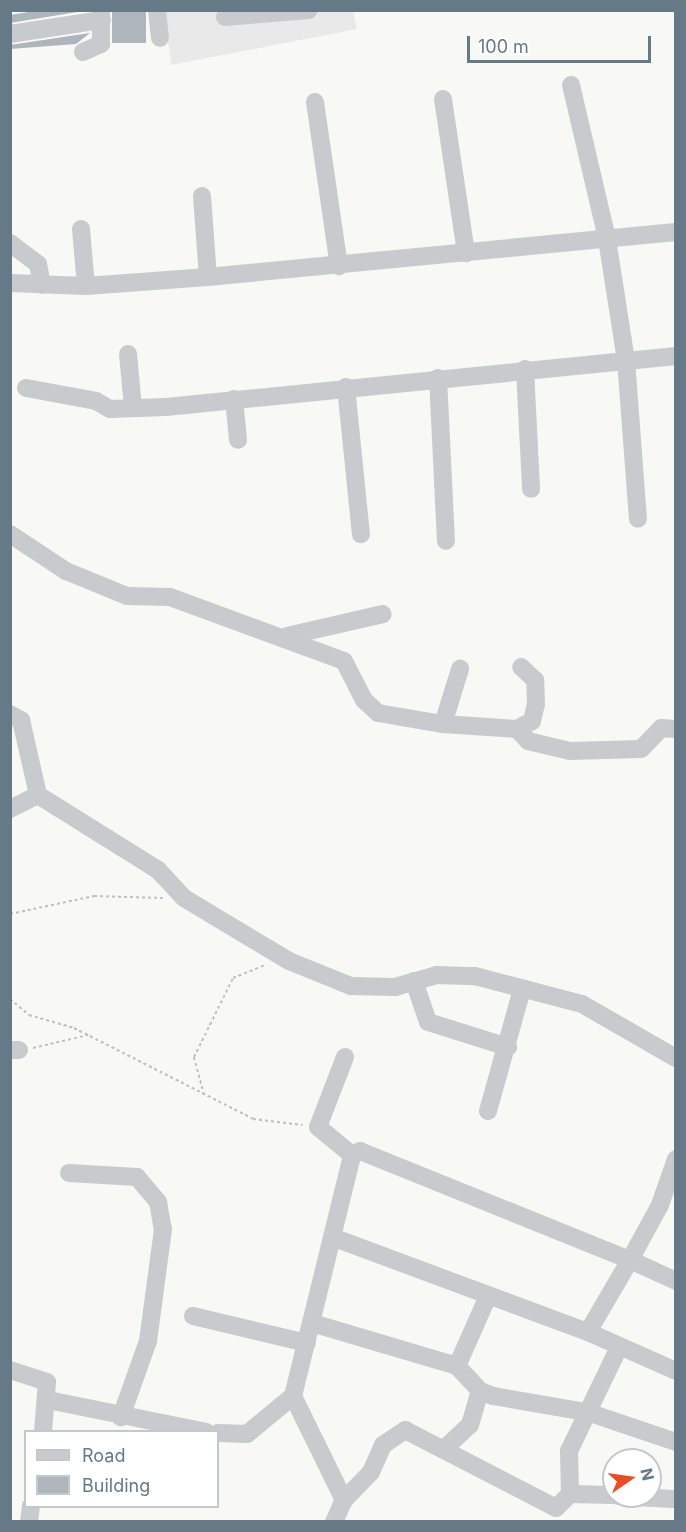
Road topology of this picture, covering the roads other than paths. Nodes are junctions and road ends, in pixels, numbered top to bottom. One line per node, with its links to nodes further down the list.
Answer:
1 (157, 10): 6 (street)
2 (309, 10): 4 (street)
3 (101, 15): 5 (street); 7 (street)
4 (225, 17)
5 (10, 34)
6 (160, 38)
7 (83, 52)
8 (571, 85): 14 (street)
9 (443, 99): 16 (street)
10 (315, 102): 17 (street)
11 (202, 196): 18 (street)
12 (81, 229): 21 (street)
13 (675, 232): 14 (street)
14 (607, 239): 16 (street); 24 (street)
15 (10, 243): 20 (street)
16 (466, 253): 17 (street)
17 (339, 266): 18 (street)
18 (208, 277): 21 (street)
19 (10, 283): 20 (street)
20 (42, 285): 21 (street)
21 (86, 286)
22 (128, 354): 30 (street)
23 (675, 356): 24 (street)
24 (626, 360): 25 (street); 33 (street)
25 (525, 369): 26 (street); 32 (street)
26 (438, 378): 27 (street); 36 (street)
27 (346, 387): 29 (street); 35 (street)
28 (26, 388): 30 (street)
29 (234, 399): 30 (street); 31 (street)
30 (133, 407)
31 (238, 440)
32 (531, 489)
33 (638, 519)
34 (10, 534): 38 (street)
35 (361, 534)
36 (446, 541)
37 (383, 614): 38 (street)
38 (287, 636): 42 (street)
39 (521, 667): 43 (street)
40 (460, 669): 42 (street)
41 (10, 714): 45 (street)
42 (443, 724): 43 (street)
43 (517, 729): 44 (street)
44 (675, 729)
45 (38, 795): 46 (street); 47 (street)
46 (10, 809)
47 (414, 981): 48 (street); 49 (street)
48 (522, 988): 49 (street); 51 (street)
49 (508, 1047): 52 (street)
50 (345, 1056): 53 (street)
51 (675, 1058)
52 (488, 1111)
53 (352, 1155): 56 (street); 57 (street)
54 (675, 1159): 57 (street)
55 (69, 1173): 72 (street)
56 (332, 1237): 59 (street); 61 (street)
57 (630, 1260): 58 (street); 62 (street)
58 (675, 1281)
59 (488, 1296): 62 (street); 65 (street)
60 (193, 1316): 63 (street)
61 (312, 1323): 63 (street); 65 (street)
62 (588, 1332): 64 (street)
63 (307, 1344): 69 (street)
64 (619, 1347): 67 (street); 71 (street)
65 (457, 1366): 68 (street)
66 (10, 1370): 70 (street)
67 (675, 1371)
68 (480, 1391): 71 (street); 77 (street)
69 (293, 1396): 75 (street); 82 (street)
70 (48, 1400): 72 (street); 73 (street)
71 (587, 1412): 76 (street); 78 (street)
72 (121, 1417): 74 (street)
73 (43, 1430)
74 (201, 1430)
75 (219, 1433)
76 (675, 1442)
77 (444, 1449): 78 (street); 82 (street)
78 (570, 1494): 79 (street)
79 (602, 1495)
80 (662, 1498): 81 (street)
81 (673, 1499)
82 (344, 1500): 83 (street)
83 (334, 1521)

